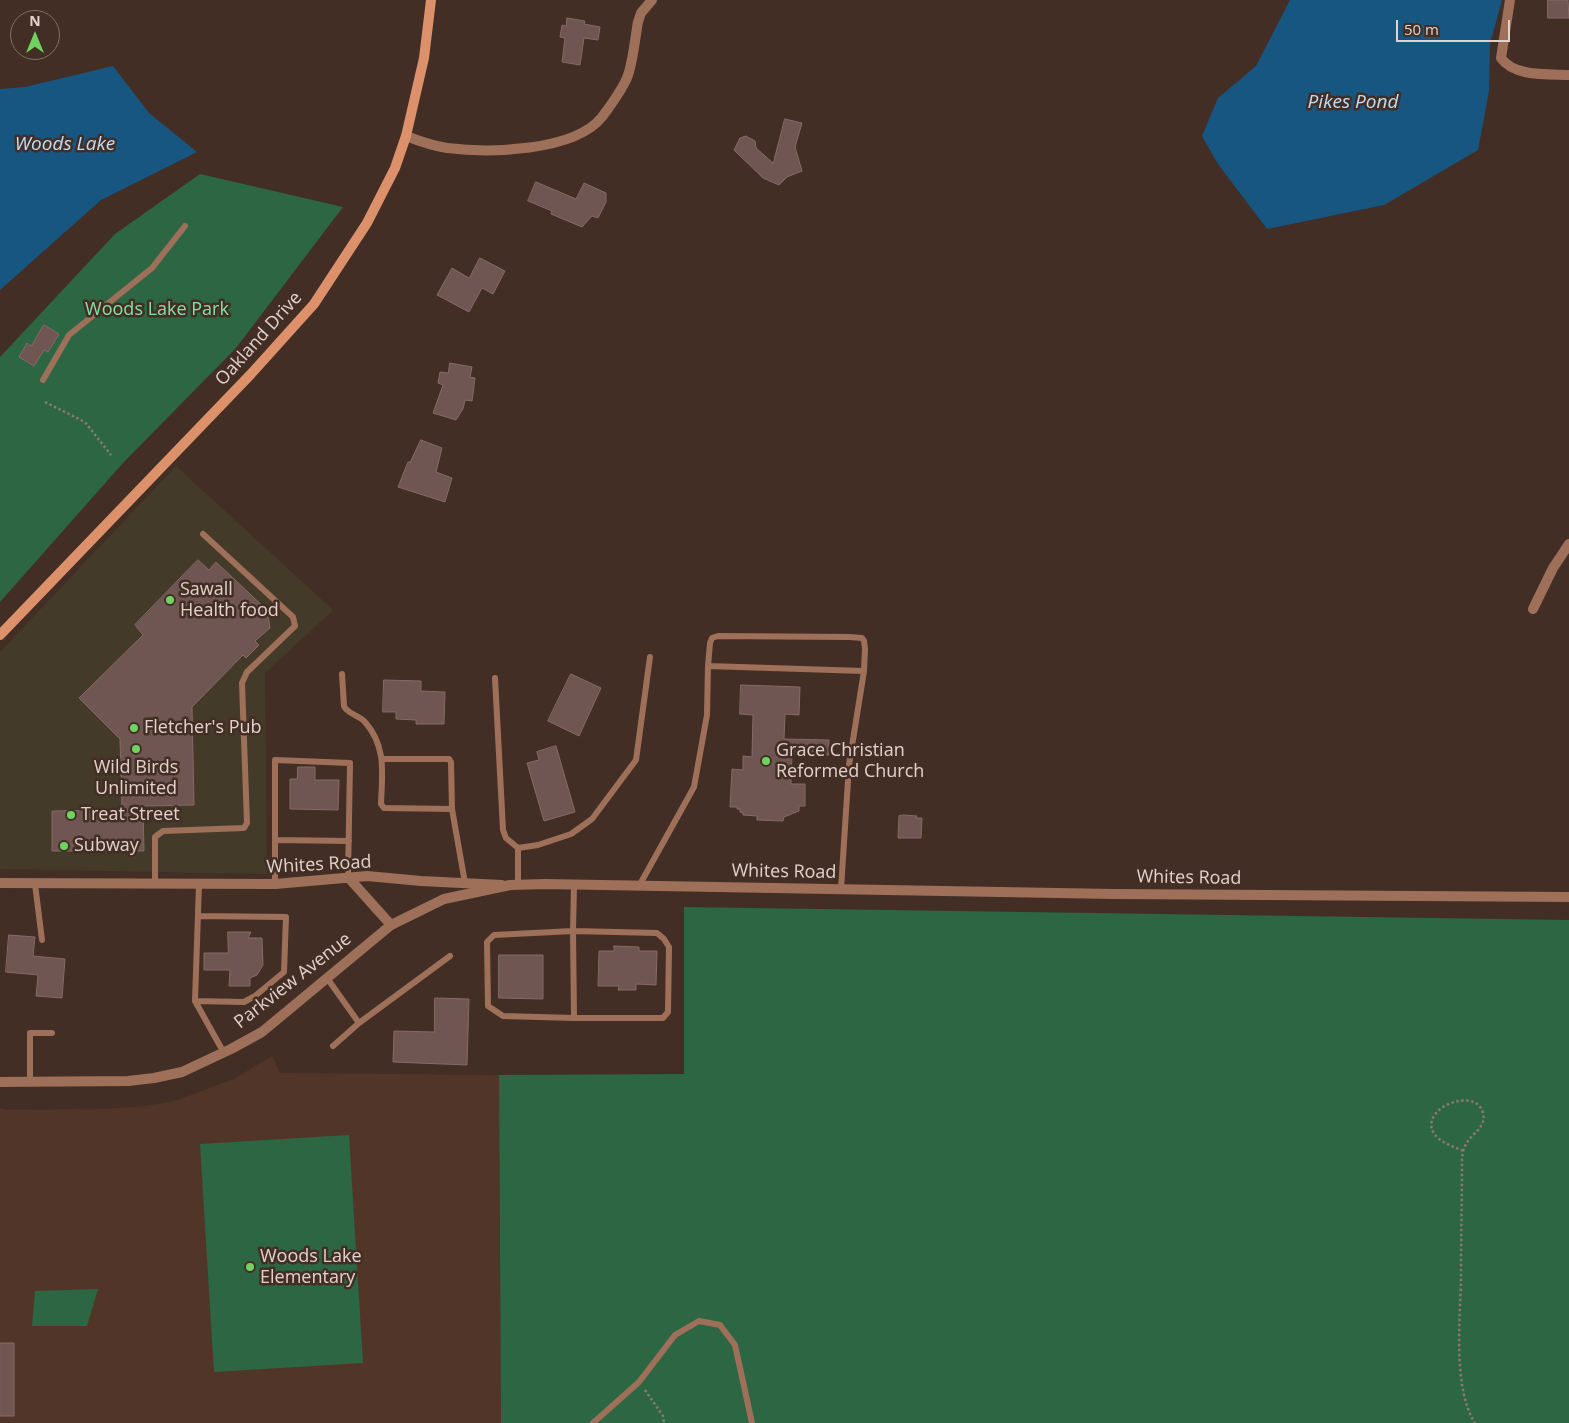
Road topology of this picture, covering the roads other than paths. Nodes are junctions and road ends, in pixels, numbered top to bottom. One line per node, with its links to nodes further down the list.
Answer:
1 (431, 0): 5 (main road, Oakland Drive)
2 (652, 0): 5 (street)
3 (1510, 0): 4 (street)
4 (1569, 75)
5 (406, 136): 11 (main road, Oakland Drive)
6 (185, 226): 7 (lane)
7 (43, 380)
8 (203, 534): 28 (lane)
9 (1569, 544): 10 (street)
10 (1533, 609)
11 (0, 635)
12 (650, 657): 21 (lane)
13 (708, 666): 14 (lane); 14 (lane); 31 (lane)
14 (864, 671): 32 (lane)
15 (342, 674): 17 (lane)
16 (495, 678): 21 (lane)
17 (382, 760): 18 (lane); 18 (lane)
18 (452, 809): 24 (lane)
19 (275, 840): 20 (lane); 20 (lane); 27 (lane)
20 (349, 841): 22 (lane)
21 (518, 848): 29 (lane)
22 (348, 877): 24 (street, Whites Road); 27 (street, Whites Road); 35 (street)
23 (0, 883): 25 (street, Whites Road)
24 (465, 883): 29 (street, Whites Road)
25 (35, 884): 28 (street, Whites Road); 37 (lane)
26 (199, 884): 27 (street, Whites Road); 28 (street, Whites Road); 34 (lane)
27 (275, 884)
28 (155, 885)
29 (514, 885): 30 (street, Whites Road); 35 (street, Parkview Avenue)
30 (574, 885): 31 (street, Whites Road); 36 (lane)
31 (639, 886): 32 (street, Whites Road)
32 (841, 889): 33 (street, Whites Road)
33 (1569, 898)
34 (198, 916): 40 (lane); 40 (lane)
35 (391, 925): 39 (street, Parkview Avenue)
36 (573, 931): 41 (lane); 41 (lane); 41 (lane)
37 (42, 940)
38 (450, 956): 42 (lane)
39 (327, 978): 42 (lane); 45 (street, Parkview Avenue)
40 (195, 1001): 45 (lane)
41 (574, 1018)
42 (359, 1023): 44 (lane)
43 (52, 1033): 47 (lane)
44 (333, 1046)
45 (224, 1053): 47 (street, Parkview Avenue)
46 (0, 1082): 47 (street, Parkview Avenue)
47 (30, 1082)
48 (593, 1423): 49 (lane)
49 (752, 1423)

